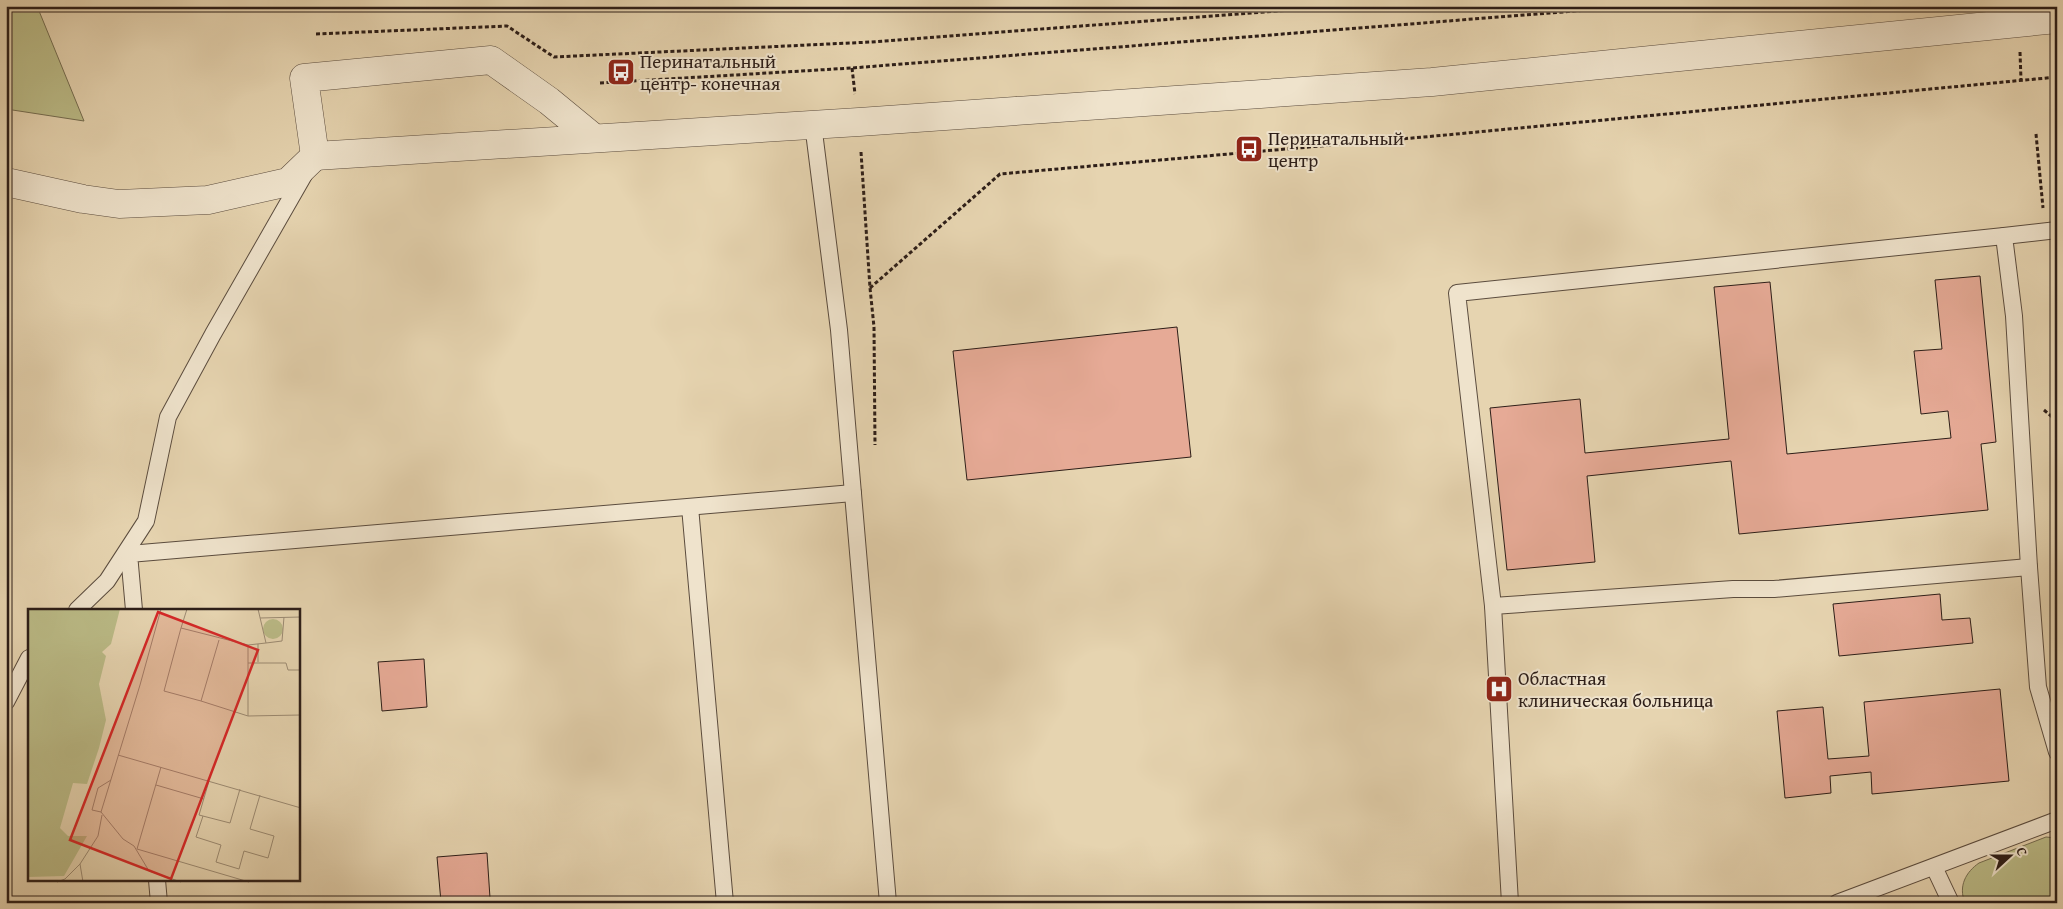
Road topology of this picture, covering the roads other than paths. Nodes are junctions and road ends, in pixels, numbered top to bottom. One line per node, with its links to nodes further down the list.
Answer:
1 (2057, 19): 2 (street)
2 (813, 124): 3 (street); 8 (lane)
3 (594, 138): 4 (street); 4 (street)
4 (315, 156): 5 (street); 12 (lane)
5 (6, 182)
6 (2051, 231): 7 (lane)
7 (2004, 236): 10 (lane); 11 (lane)
8 (853, 493): 9 (lane); 22 (lane)
9 (690, 507): 13 (lane); 21 (lane)
10 (2029, 567): 11 (lane); 16 (lane)
11 (1493, 606): 23 (lane)
12 (78, 609)
13 (134, 609)
14 (28, 660): 15 (lane)
15 (6, 702)
16 (2057, 752)
17 (2057, 820): 18 (lane)
18 (1934, 867): 24 (lane); 25 (lane)
19 (157, 882): 20 (lane)
20 (159, 903)
21 (724, 903)
22 (888, 903)
23 (1510, 903)
24 (1837, 903)
25 (1951, 903)

